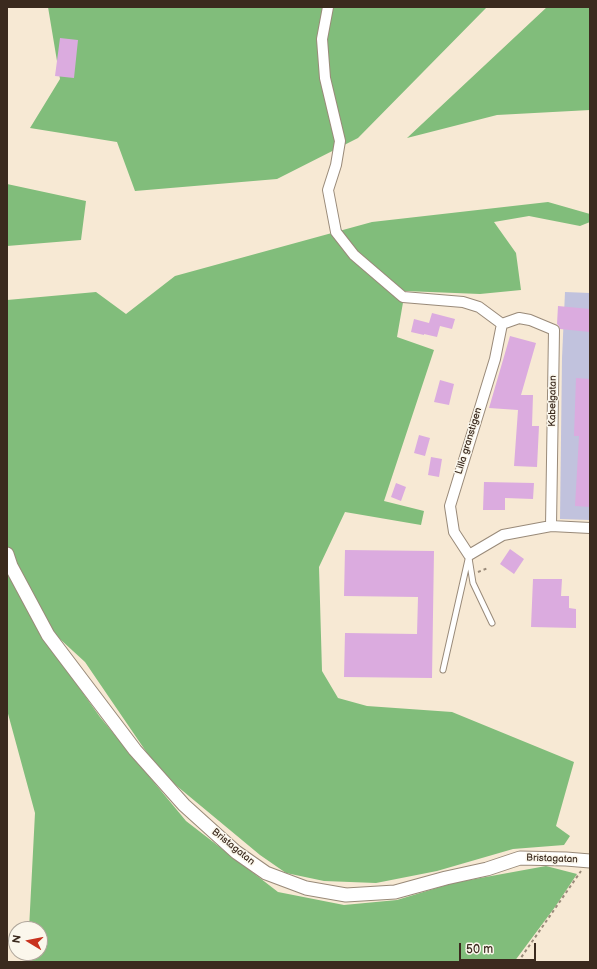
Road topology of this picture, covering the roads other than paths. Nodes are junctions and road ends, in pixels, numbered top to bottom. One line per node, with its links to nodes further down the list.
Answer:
1 (328, 7): 2 (street)
2 (502, 324): 3 (street, Kabelgatan); 6 (street, Lilla granstigen)
3 (551, 526): 4 (street); 6 (street)
4 (590, 528)
5 (7, 554): 9 (street, Bristagatan)
6 (469, 555): 7 (lane); 8 (lane)
7 (492, 623)
8 (442, 670)
9 (589, 861)

